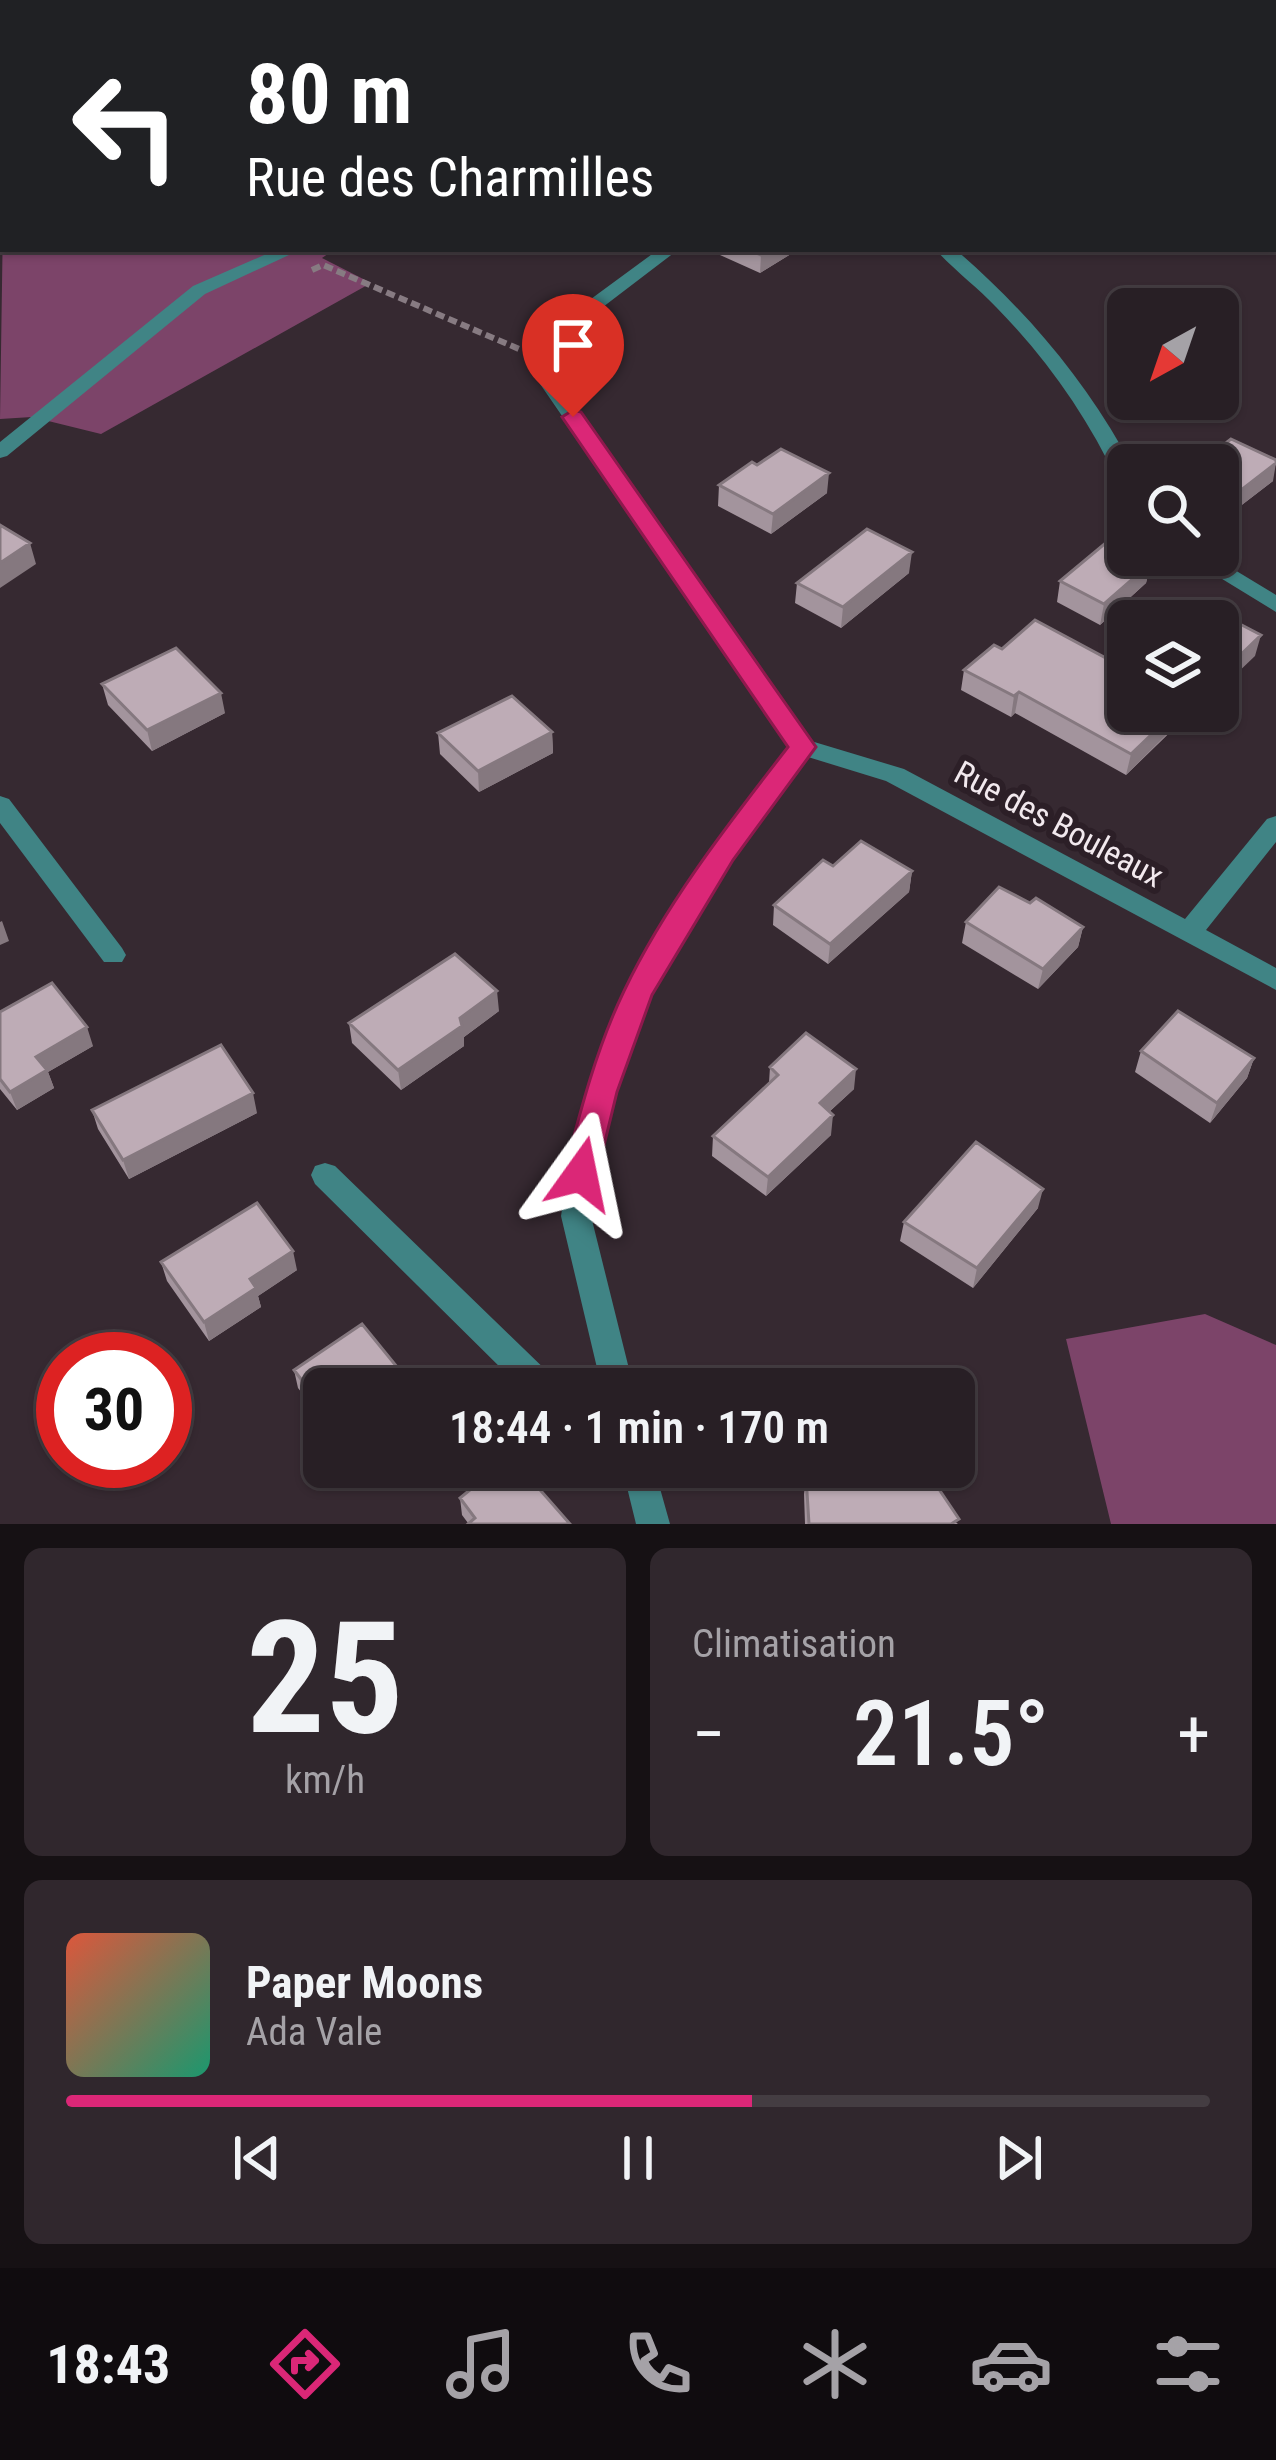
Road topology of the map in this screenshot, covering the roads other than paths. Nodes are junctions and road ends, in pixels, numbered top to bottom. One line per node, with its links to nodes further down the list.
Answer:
1 (286, 252): 5 (street)
2 (666, 252): 8 (street)
3 (948, 252): 4 (street)
4 (1107, 445)
5 (0, 452)
6 (1228, 576): 7 (street)
7 (1276, 605)
8 (802, 747): 11 (street, Rue des Bouleaux); 16 (street)
9 (0, 805): 12 (street)
10 (1276, 825): 11 (street)
11 (1190, 931): 13 (street, Rue des Bouleaux)
12 (113, 955)
13 (1276, 980)
14 (325, 1175): 15 (street)
15 (523, 1368)
16 (613, 1368)
17 (644, 1488): 18 (street)
18 (653, 1524)

